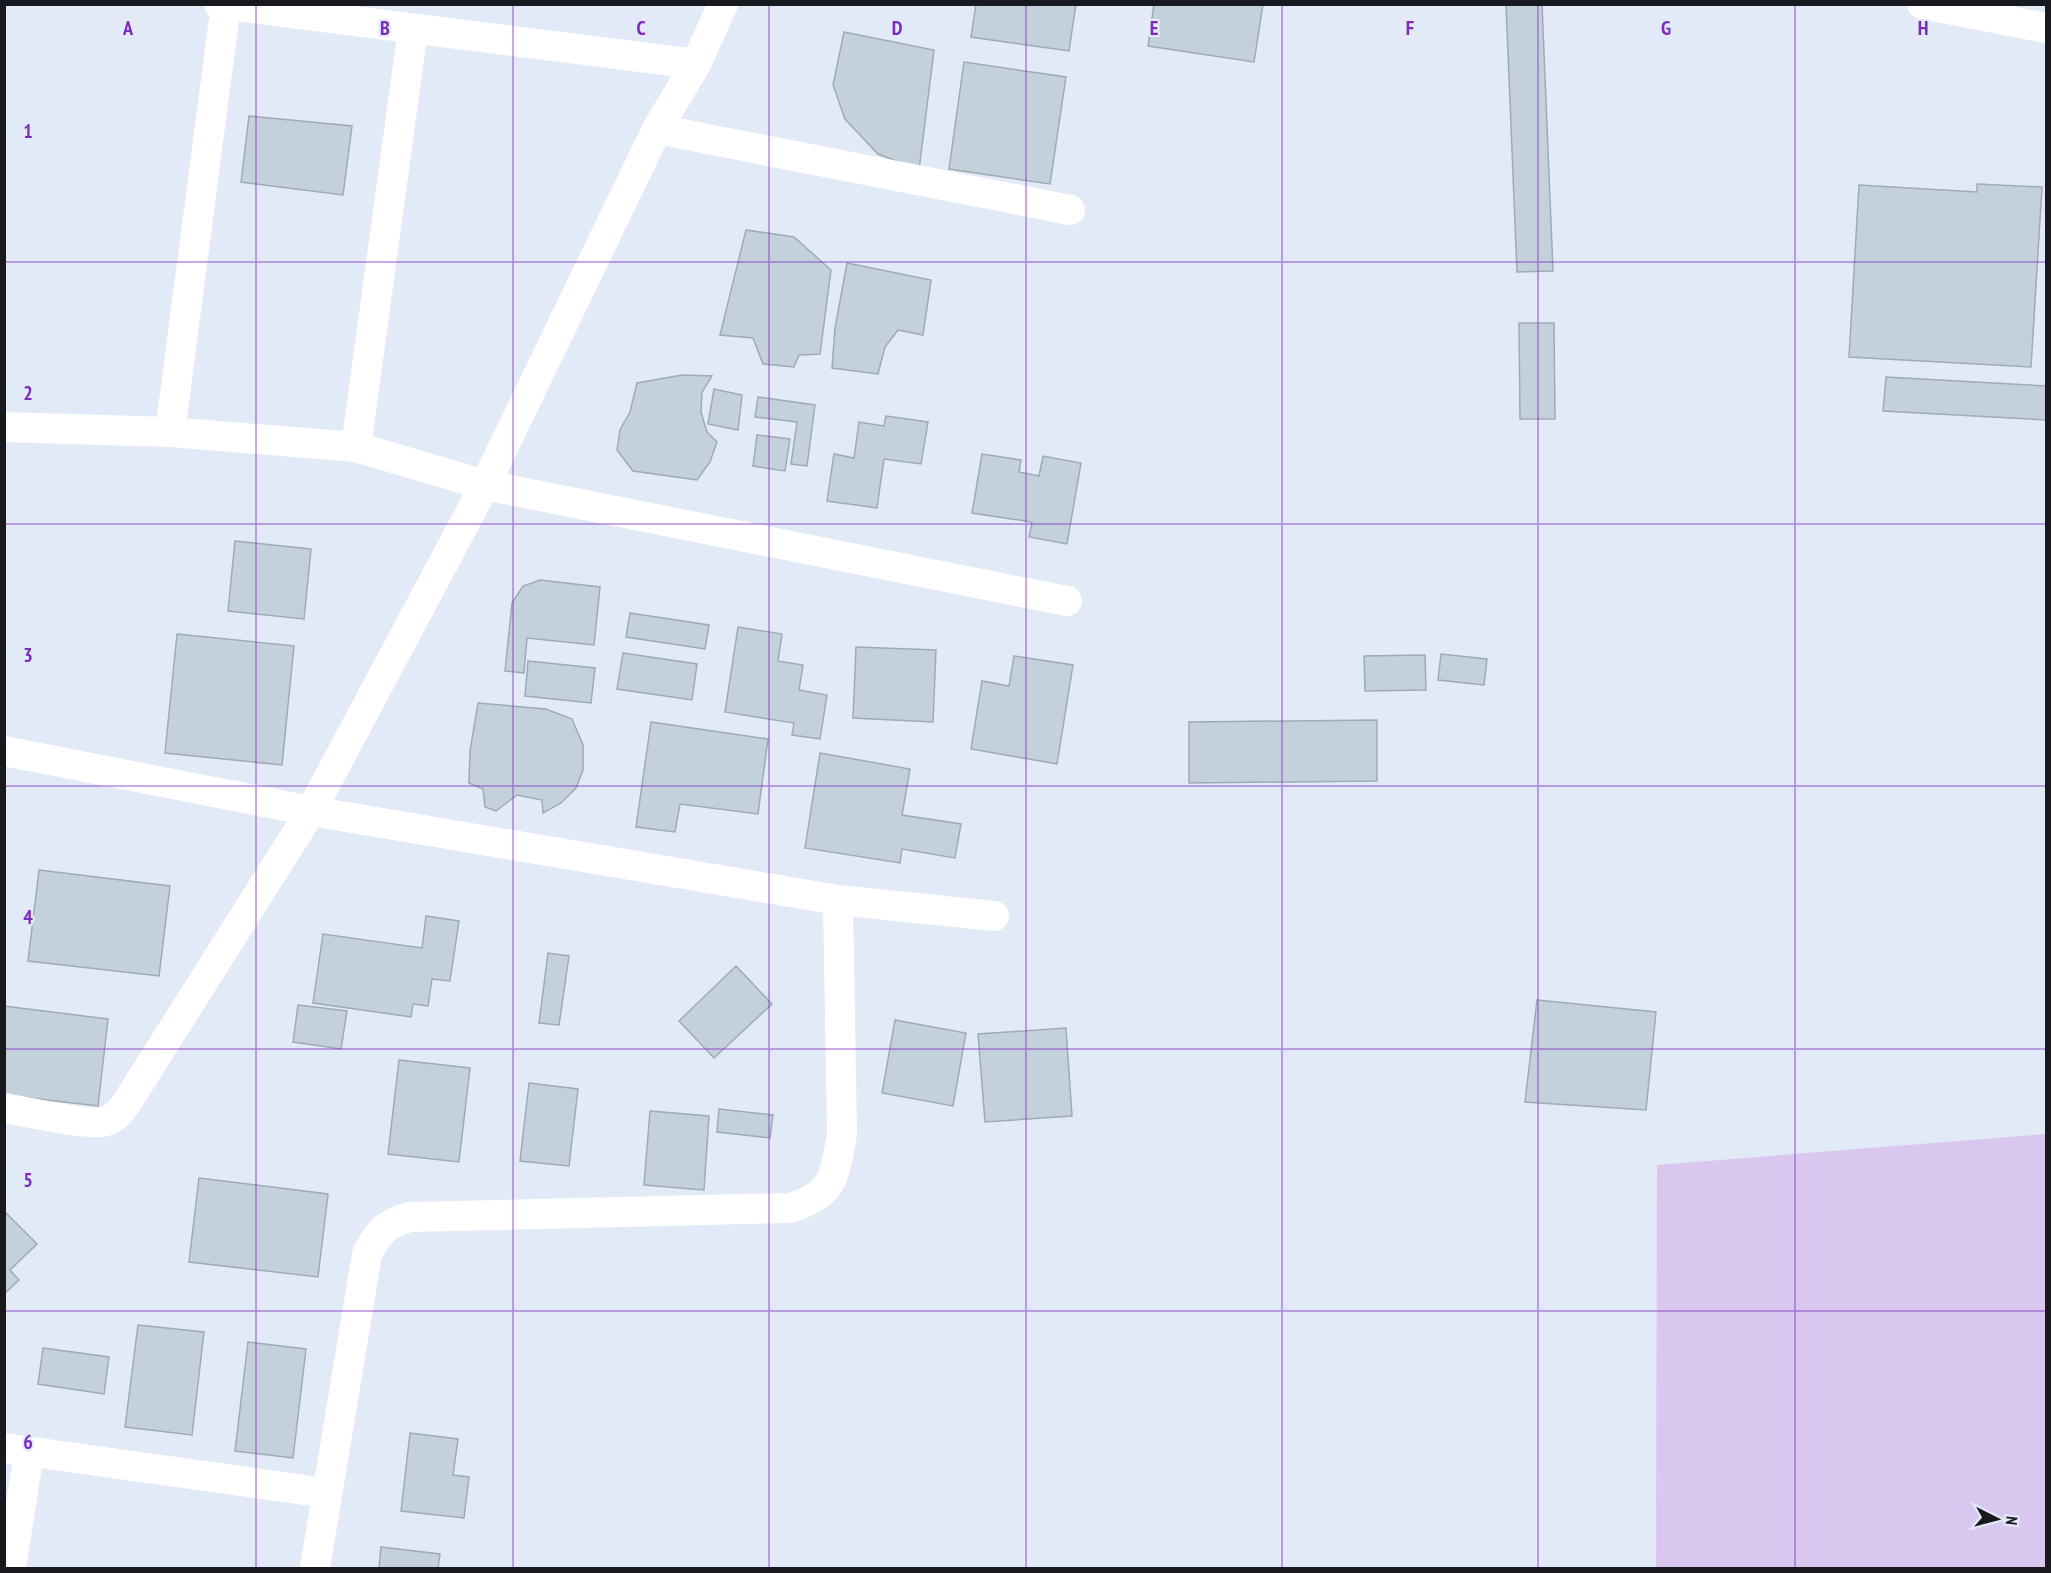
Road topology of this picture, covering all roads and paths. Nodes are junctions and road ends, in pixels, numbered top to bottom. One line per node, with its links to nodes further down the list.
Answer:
1 (219, 4): 4 (street)
2 (723, 4): 7 (street)
3 (1922, 4): 5 (street)
4 (226, 5): 6 (street); 11 (street)
5 (2046, 28)
6 (413, 29): 7 (street); 12 (street)
7 (696, 64): 8 (street)
8 (657, 129): 9 (street); 13 (street)
9 (1071, 210)
10 (4, 427): 11 (street)
11 (170, 432): 12 (street)
12 (356, 447): 13 (street)
13 (485, 485): 14 (street); 16 (street)
14 (1067, 601)
15 (4, 751): 16 (street)
16 (311, 811): 17 (street); 19 (street)
17 (838, 900): 18 (street); 21 (street)
18 (994, 916)
19 (4, 1108)
20 (17, 1450): 21 (street); 22 (street)
21 (326, 1493): 23 (street)
22 (12, 1569)
23 (315, 1569)

